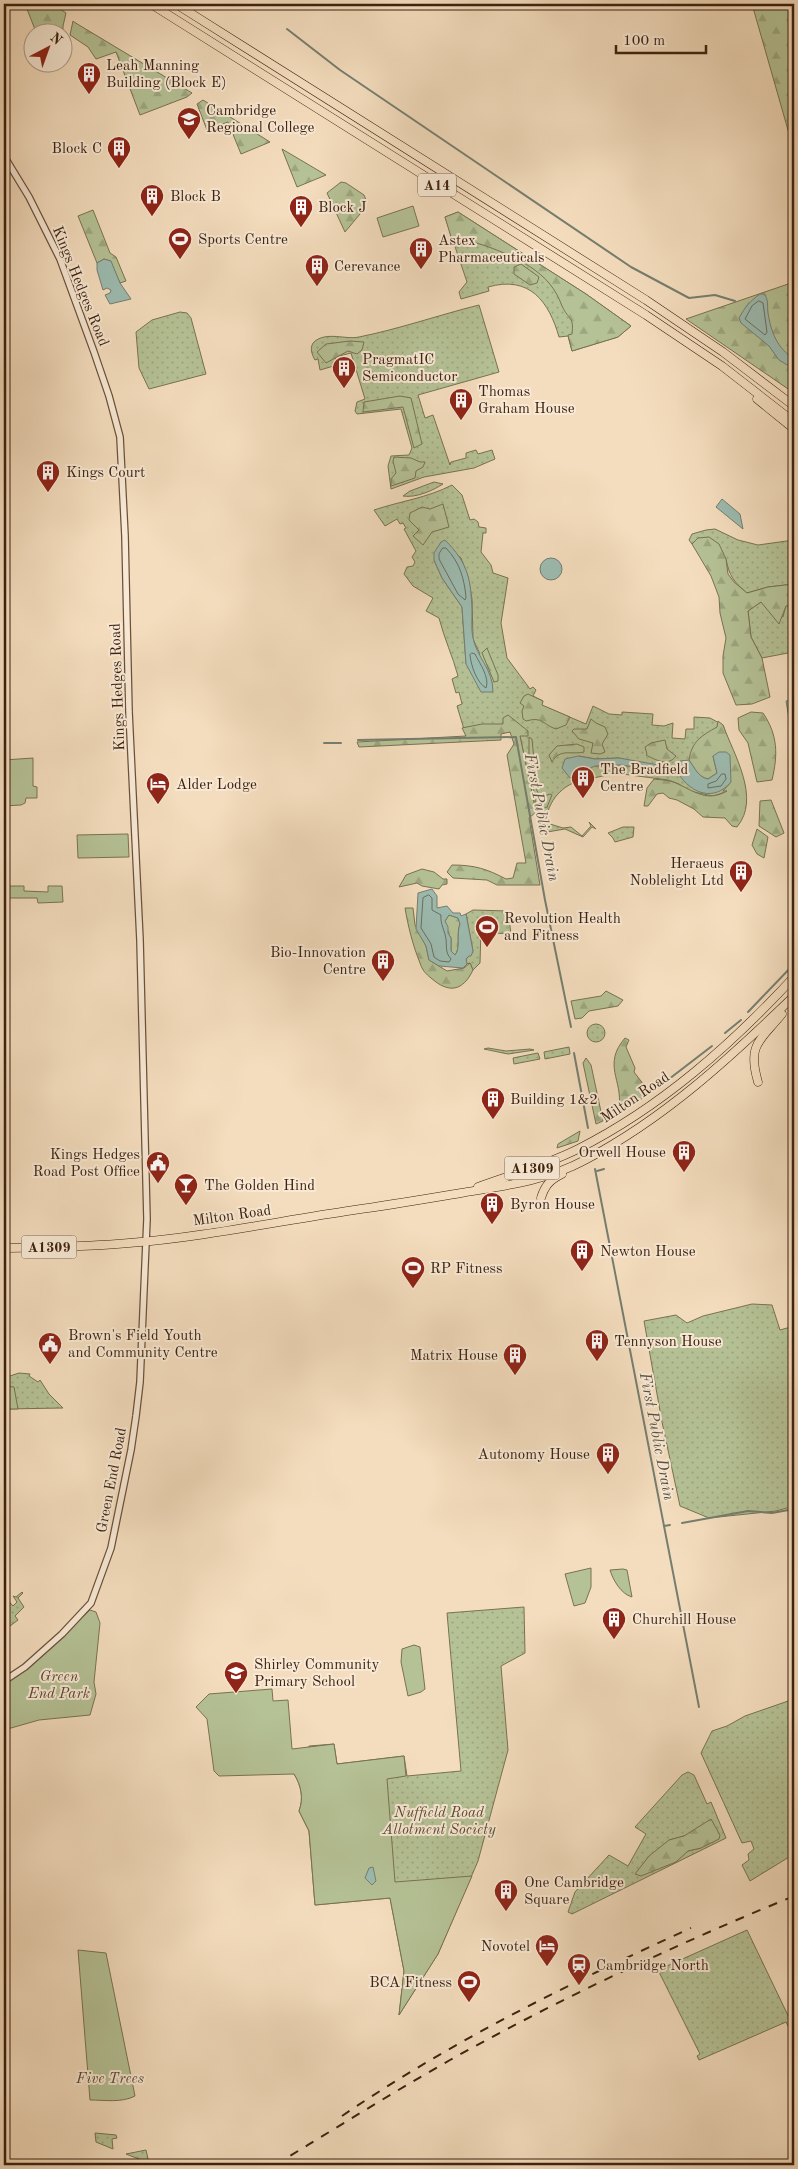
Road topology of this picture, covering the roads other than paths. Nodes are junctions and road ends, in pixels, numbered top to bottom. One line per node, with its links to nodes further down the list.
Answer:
1 (151, 4): 4 (main road, A14)
2 (176, 4): 5 (main road, A14)
3 (4, 156): 18 (street, Kings Hedges Road)
4 (722, 366): 6 (main road, A14); 7 (main road, A14)
5 (794, 406)
6 (794, 422)
7 (794, 429)
8 (794, 977): 12 (main road, Milton Road / A1309)
9 (794, 997): 10 (main road, A1309); 11 (main road, Milton Road / A1309)
10 (758, 1082)
11 (676, 1100): 12 (main road, A1309); 13 (main road, Milton Road / A1309)
12 (616, 1127): 15 (main road, Milton Road / A1309)
13 (576, 1164): 14 (main road, Milton Road / A1309); 17 (main road, A1309)
14 (537, 1179): 15 (main road, A1309); 16 (main road, Milton Road / A1309)
15 (493, 1182): 16 (main road, Milton Road / A1309)
16 (462, 1193): 18 (main road, Milton Road / A1309)
17 (541, 1198)
18 (146, 1242): 19 (main road, Milton Road / A1309); 20 (street, Green End Road)
19 (4, 1248)
20 (4, 1681)

